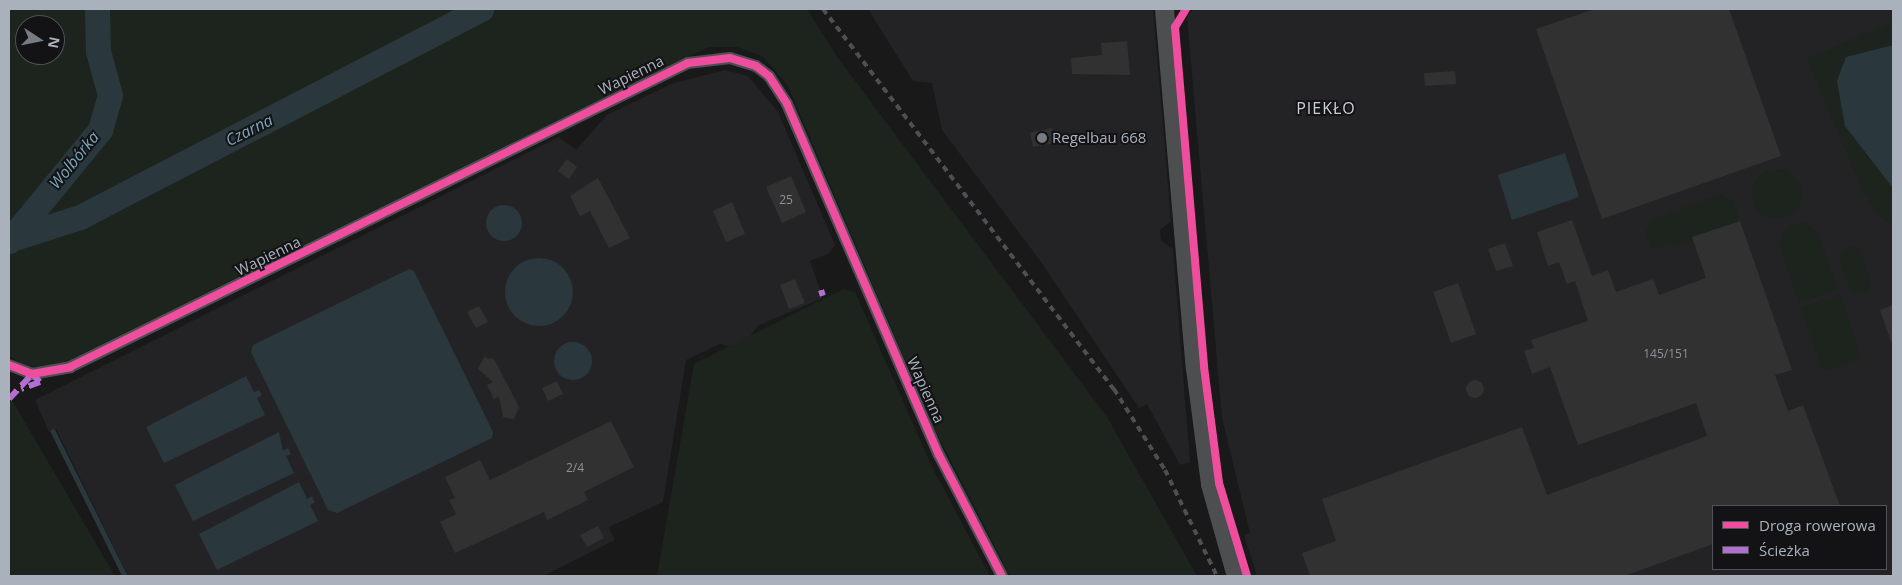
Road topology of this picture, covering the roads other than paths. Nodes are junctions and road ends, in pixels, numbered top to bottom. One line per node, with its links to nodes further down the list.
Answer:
1 (1164, 9): 4 (street)
2 (9, 365): 3 (street, Wapienna)
3 (1002, 576)
4 (1236, 576)

